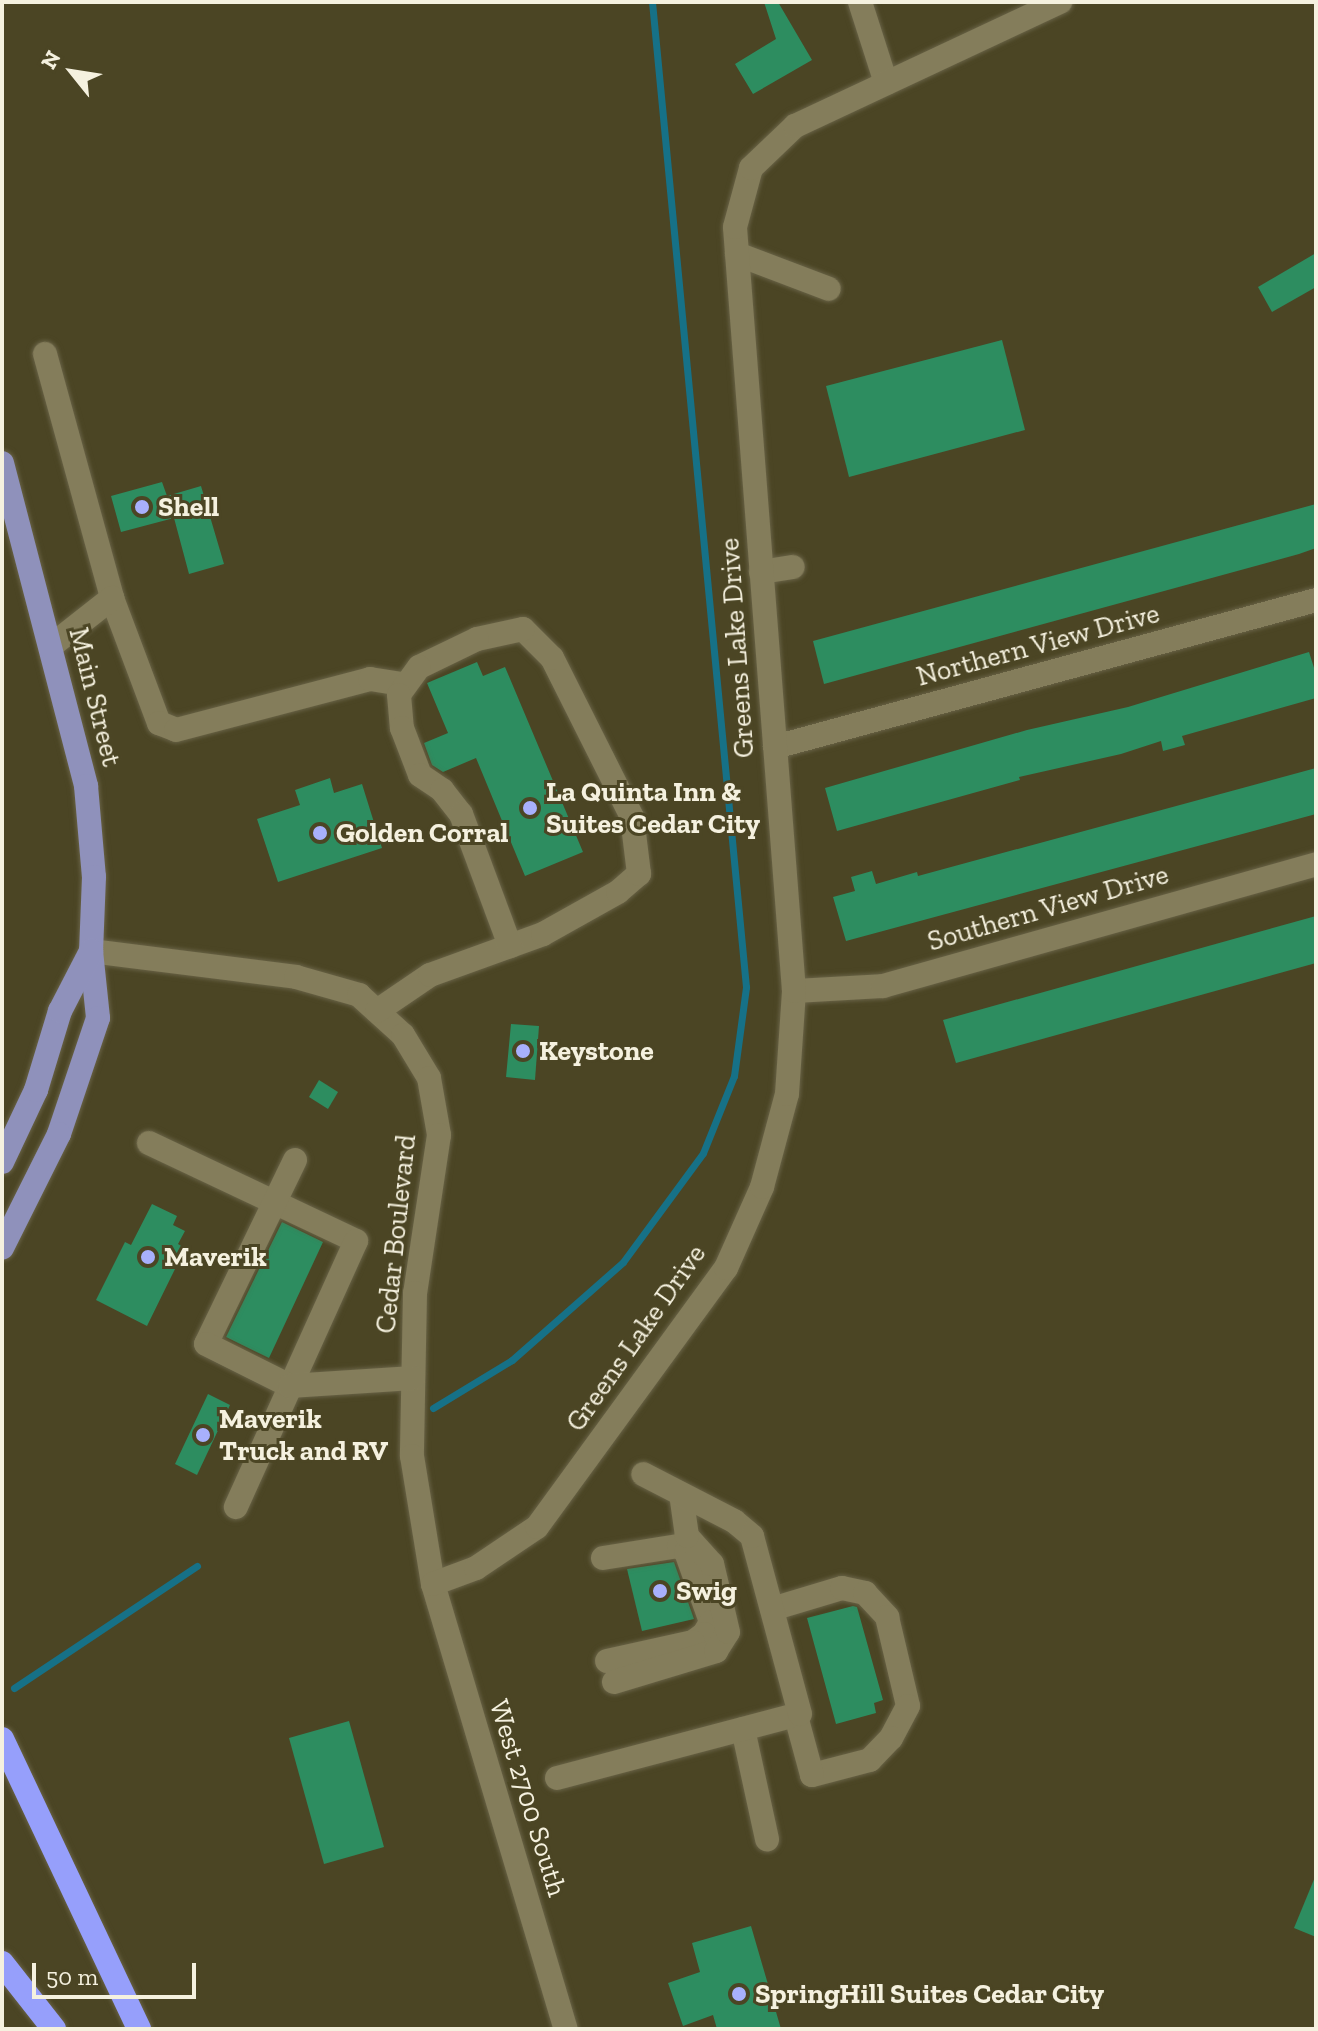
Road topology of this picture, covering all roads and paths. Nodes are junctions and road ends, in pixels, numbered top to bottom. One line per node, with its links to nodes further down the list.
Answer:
1 (860, 2): 3 (street)
2 (1060, 2): 3 (street, Greens Lake Drive)
3 (886, 83): 4 (street, Greens Lake Drive)
4 (737, 254): 5 (street); 10 (street, Greens Lake Drive)
5 (829, 289)
6 (45, 354): 11 (street)
7 (2, 463): 8 (main road, Main Street)
8 (9, 519): 13 (main road, Main Street)
9 (793, 567): 10 (street)
10 (761, 572): 15 (street, Greens Lake Drive)
11 (112, 598): 13 (street); 14 (street)
12 (1316, 600): 15 (street, Northern View Drive)
13 (51, 646): 18 (main road, Main Street)
14 (406, 685): 17 (street); 17 (street)
15 (775, 747): 19 (street, Greens Lake Drive)
16 (1316, 864): 19 (street, Southern View Drive)
17 (510, 946): 20 (street)
18 (91, 951): 20 (street, Cedar Boulevard); 23 (main road); 25 (main road)
19 (794, 991): 33 (street, Greens Lake Drive)
20 (377, 1011): 26 (street, Cedar Boulevard)
21 (149, 1143): 24 (street)
22 (295, 1160): 24 (street)
23 (2, 1162)
24 (274, 1203): 27 (street); 27 (street)
25 (2, 1248)
26 (413, 1378): 27 (street); 33 (street, Cedar Boulevard)
27 (290, 1386): 30 (street)
28 (643, 1474): 29 (street)
29 (681, 1494): 31 (street); 34 (street)
30 (236, 1507)
31 (683, 1541): 32 (street); 35 (street)
32 (603, 1558)
33 (433, 1584): 44 (street, West 2700 South)
34 (772, 1609): 36 (street); 36 (street)
35 (610, 1672)
36 (796, 1716): 37 (street)
37 (743, 1729): 39 (street); 40 (street)
38 (2, 1739): 43 (highway)
39 (557, 1778)
40 (767, 1839)
41 (2, 1963): 42 (highway)
42 (54, 2029)
43 (139, 2029)
44 (566, 2029)

